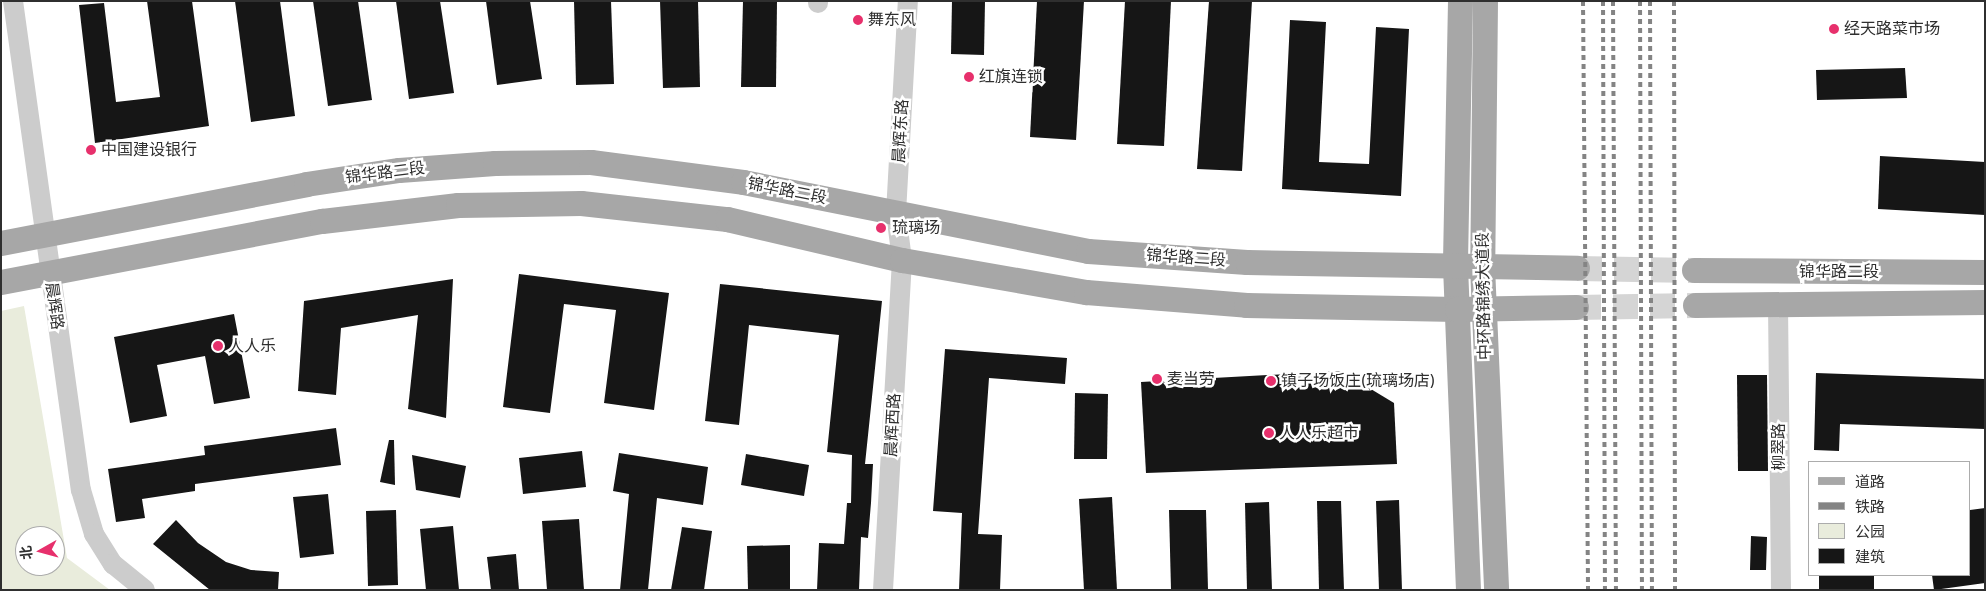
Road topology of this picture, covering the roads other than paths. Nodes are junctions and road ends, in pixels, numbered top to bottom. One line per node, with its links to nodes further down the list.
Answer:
1 (13, 1): 6 (street, 晨辉路)
2 (908, 1): 5 (street, 晨辉东路)
3 (1460, 1): 9 (main road, 中环路锦绣大道段)
4 (1485, 1): 10 (main road, 中环路锦绣大道段)
5 (896, 213): 6 (main road, 锦华路二段); 8 (street, 晨辉东路); 9 (main road, 锦华路二段)
6 (44, 234): 7 (main road, 锦华路二段); 13 (street, 晨辉路)
7 (1, 243)
8 (902, 260): 13 (main road); 20 (main road); 23 (street, 晨辉西路)
9 (1455, 266): 10 (main road, 锦华路二段); 20 (main road, 中环路锦绣大道段)
10 (1482, 266): 11 (main road, 锦华路二段); 21 (main road, 中环路锦绣大道段)
11 (1576, 268)
12 (1694, 270): 14 (main road, 锦华路二段)
13 (49, 272): 15 (main road); 22 (street, 晨辉路)
14 (1985, 272)
15 (1, 282)
16 (1985, 302): 17 (main road, 锦华路二段)
17 (1778, 304): 18 (main road, 锦华路二段); 26 (street, 柳翠路)
18 (1695, 305)
19 (1576, 307): 21 (main road)
20 (1457, 309): 21 (main road); 24 (main road, 中环路锦绣大道段)
21 (1483, 309): 25 (main road, 中环路锦绣大道段)
22 (145, 590)
23 (883, 590)
24 (1468, 590)
25 (1496, 590)
26 (1780, 590)

